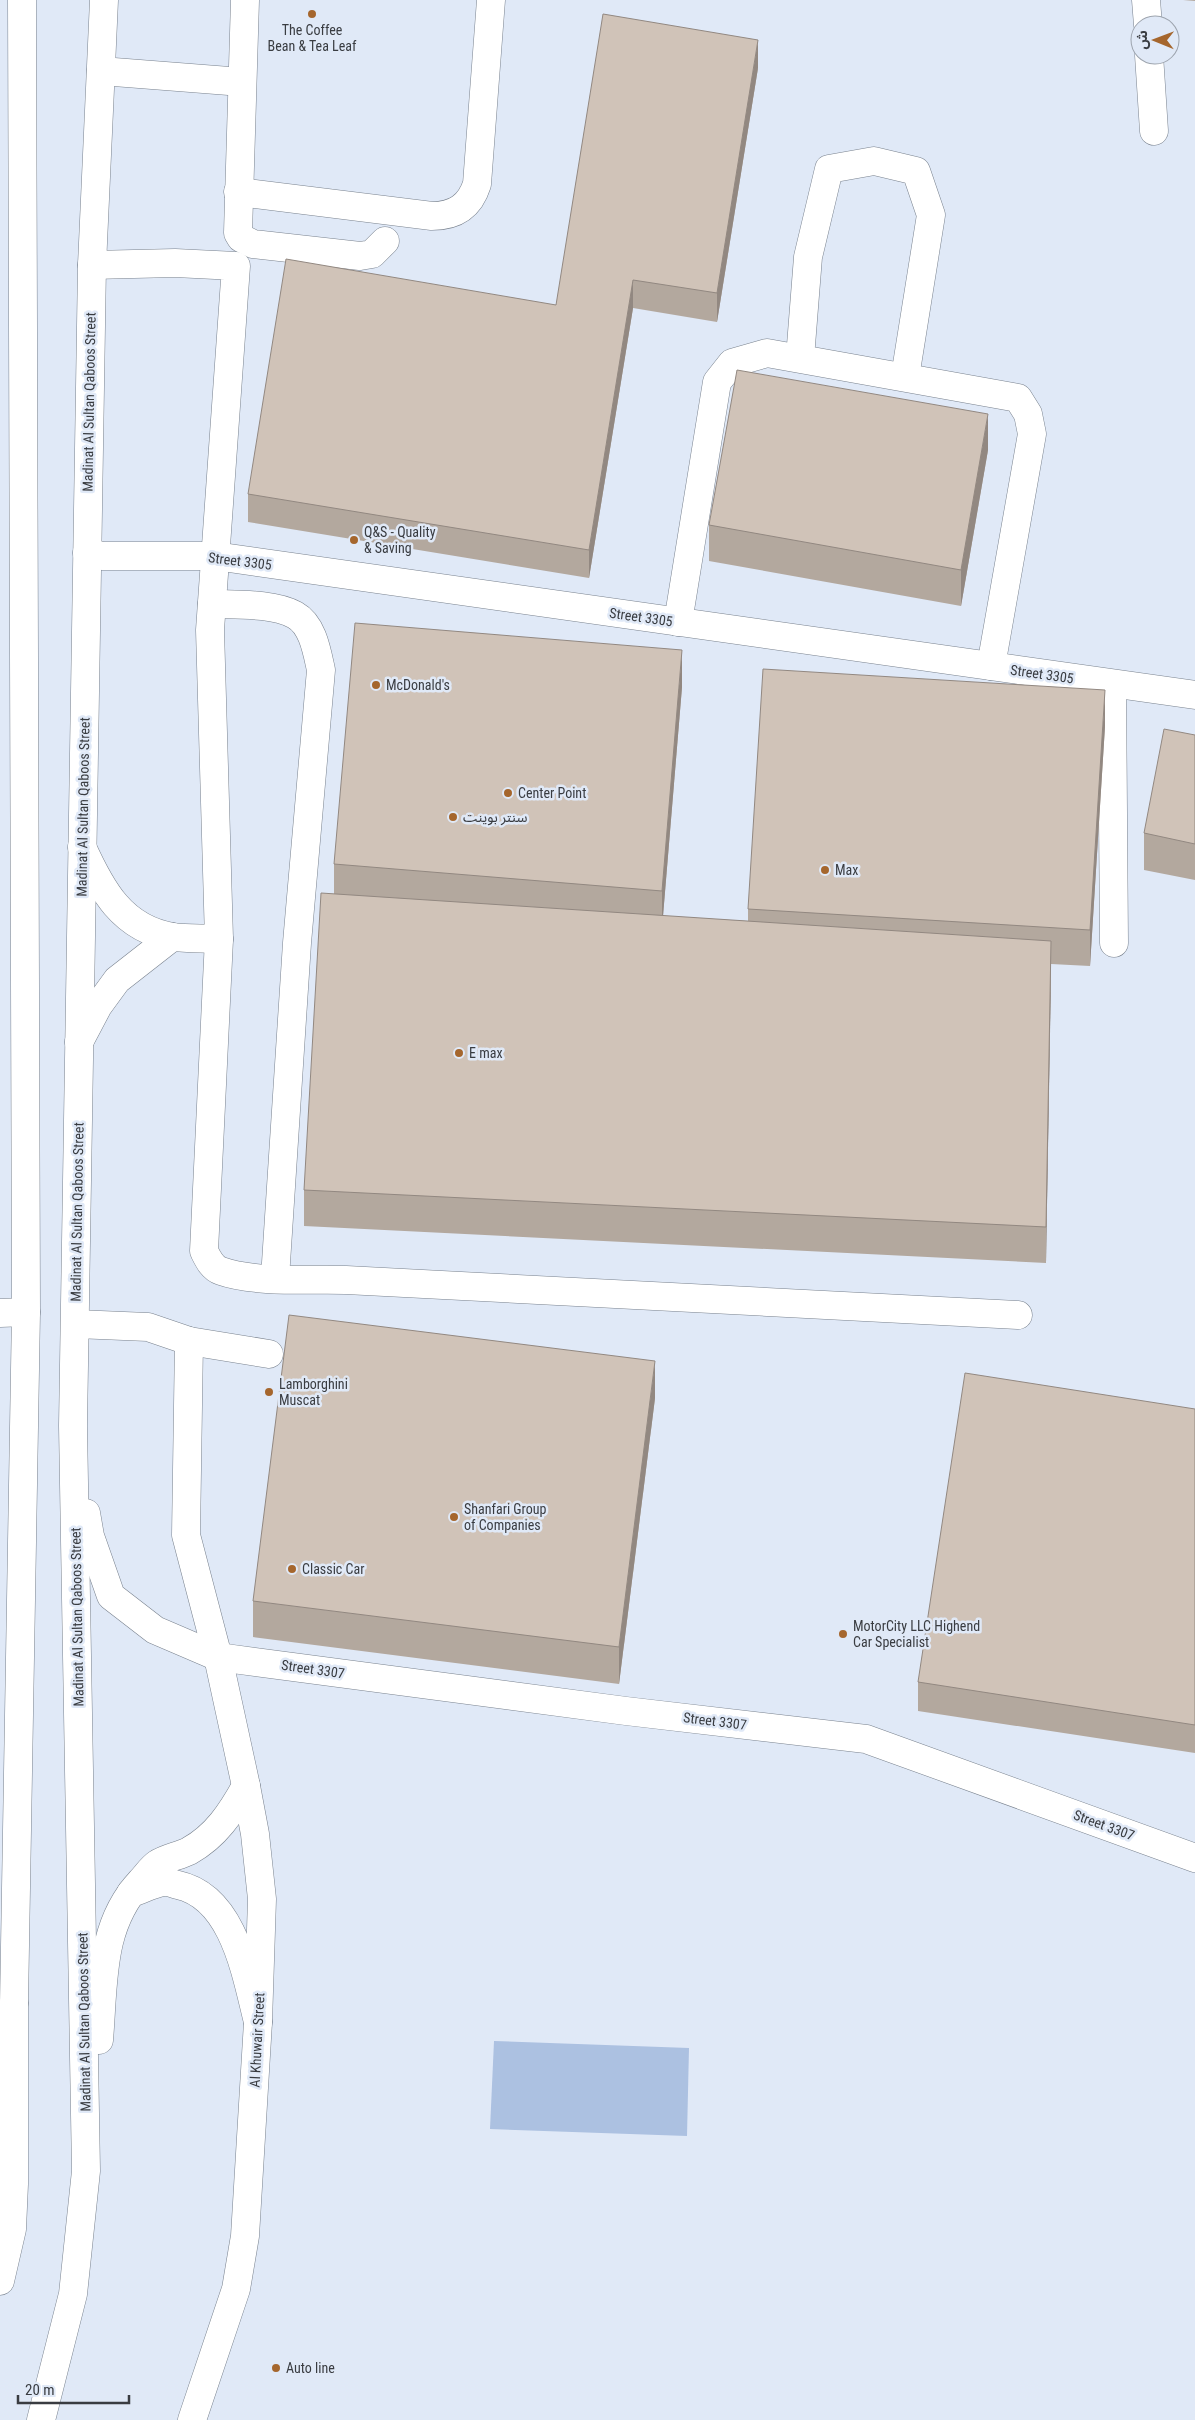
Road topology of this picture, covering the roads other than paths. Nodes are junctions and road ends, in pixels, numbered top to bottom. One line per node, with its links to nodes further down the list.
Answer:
1 (22, 0): 29 (main road)
2 (104, 0): 8 (main road, Madinat Al Sultan Qaboos Street)
3 (245, 0): 9 (main road)
4 (491, 0): 11 (main road)
5 (1146, 0): 6 (main road)
6 (1147, 15)
7 (1151, 65): 10 (main road)
8 (101, 71): 9 (main road); 13 (main road, Madinat Al Sultan Qaboos Street)
9 (242, 82): 11 (main road)
10 (1154, 130)
11 (238, 192): 12 (main road)
12 (385, 241)
13 (92, 265): 16 (main road, Madinat Al Sultan Qaboos Street); 17 (main road)
14 (800, 358): 15 (main road); 15 (main road); 19 (main road)
15 (905, 377): 20 (main road)
16 (87, 553): 17 (main road, Street 3305); 23 (main road, Madinat Al Sultan Qaboos Street)
17 (215, 556): 18 (main road); 19 (main road, Street 3305)
18 (212, 604): 25 (main road); 28 (main road)
19 (678, 622): 20 (main road, Street 3305)
20 (991, 666): 21 (main road, Street 3305)
21 (1112, 684): 22 (main road, Street 3305); 26 (main road)
22 (1195, 695)
23 (82, 847): 24 (main road); 27 (main road, Madinat Al Sultan Qaboos Street)
24 (172, 937): 25 (main road); 27 (main road)
25 (218, 938): 28 (main road)
26 (1114, 943)
27 (79, 1042): 31 (main road, Madinat Al Sultan Qaboos Street)
28 (275, 1278): 30 (main road)
29 (13, 1312): 39 (main road)
30 (1018, 1315)
31 (76, 1324): 32 (main road); 34 (main road, Madinat Al Sultan Qaboos Street)
32 (189, 1340): 33 (main road); 35 (main road, Al Khuwair Street)
33 (268, 1354)
34 (73, 1426): 35 (main road, Street 3307); 42 (main road, Madinat Al Sultan Qaboos Street)
35 (218, 1657): 36 (main road, Al Khuwair Street); 37 (main road, Street 3307)
36 (246, 1786): 38 (main road); 40 (main road, Al Khuwair Street)
37 (1195, 1858)
38 (129, 1894): 40 (main road); 42 (main road)
39 (14, 2003): 41 (main road); 43 (main road)
40 (258, 2022): 45 (main road, Al Khuwair Street)
41 (0, 2067)
42 (86, 2171): 44 (main road, Madinat Al Sultan Qaboos Street)
43 (0, 2281)
44 (41, 2420)
45 (192, 2420)

